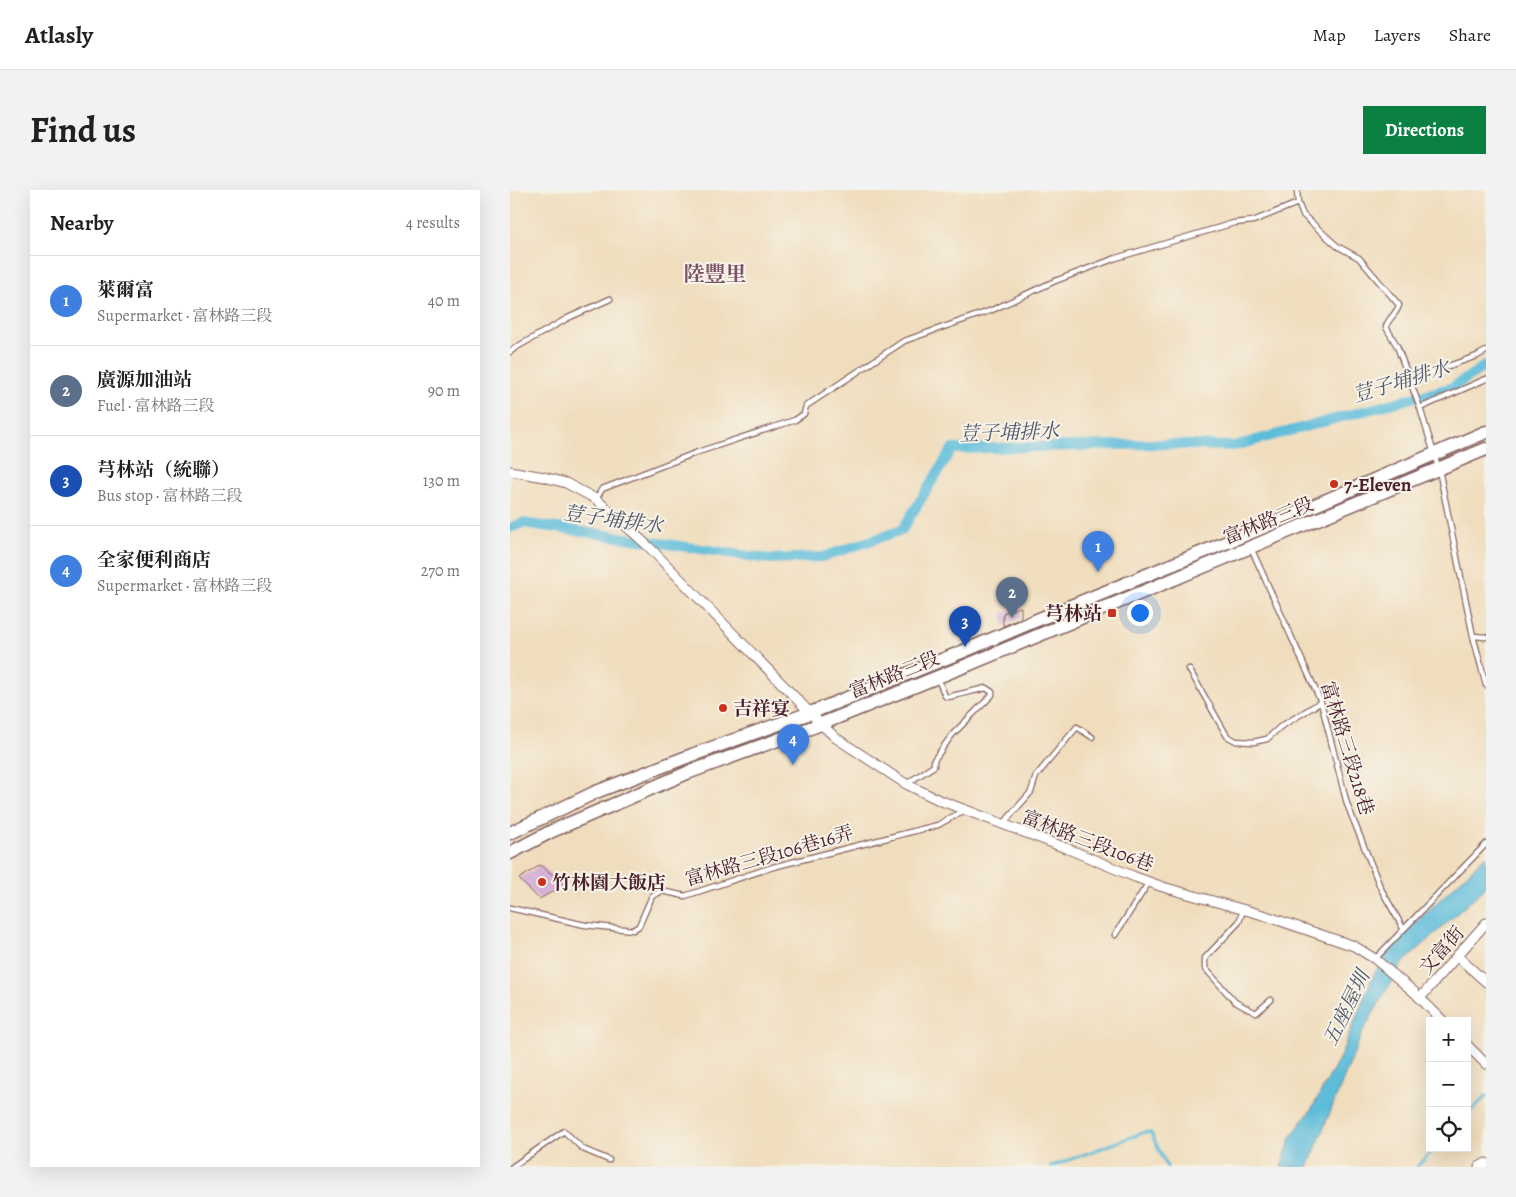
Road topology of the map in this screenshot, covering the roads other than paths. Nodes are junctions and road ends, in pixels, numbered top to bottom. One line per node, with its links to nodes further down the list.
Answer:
1 (1297, 190): 2 (lane)
2 (1298, 202): 7 (lane); 14 (lane)
3 (610, 299): 5 (lane)
4 (1486, 351): 7 (lane)
5 (510, 352)
6 (1486, 379): 8 (lane)
7 (1410, 382): 8 (lane)
8 (1420, 408): 11 (lane)
9 (1486, 432): 11 (main road, 富林路三段)
10 (1486, 449): 12 (main road, 富林路三段)
11 (1433, 454): 12 (lane); 15 (main road, 富林路三段)
12 (1439, 470): 16 (main road, 富林路三段); 19 (lane)
13 (510, 471): 14 (street, 富林路三段106巷)
14 (596, 500): 27 (street, 富林路三段106巷)
15 (1247, 534): 16 (lane, 富林路三段218巷); 17 (main road, 富林路三段)
16 (1251, 548): 18 (main road, 富林路三段); 26 (lane, 富林路三段218巷)
17 (1032, 622): 18 (street); 21 (main road, 富林路三段)
18 (1036, 636): 22 (main road, 富林路三段)
19 (1474, 636): 20 (lane); 25 (lane)
20 (1486, 637)
21 (964, 652): 22 (street); 27 (main road, 富林路三段)
22 (970, 664): 24 (main road, 富林路三段)
23 (1189, 670): 26 (lane)
24 (937, 677): 28 (main road, 富林路三段); 30 (lane)
25 (1486, 685)
26 (1321, 702): 40 (lane, 富林路三段218巷)
27 (810, 713): 28 (street, 富林路三段106巷); 33 (main road, 富林路三段)
28 (821, 724): 30 (street, 富林路三段106巷); 35 (main road, 富林路三段)
29 (1092, 737): 32 (lane)
30 (906, 784): 31 (street, 富林路三段106巷)
31 (964, 810): 32 (street, 富林路三段106巷); 37 (lane, 富林路三段106巷16弄)
32 (1002, 825): 36 (street, 富林路三段106巷)
33 (510, 833)
34 (1486, 844): 40 (lane)
35 (510, 853)
36 (1150, 882): 38 (street, 富林路三段106巷); 41 (lane)
37 (510, 908)
38 (1243, 910): 43 (street, 富林路三段106巷); 46 (lane)
39 (1486, 923): 42 (street, 文富街)
40 (1403, 928): 43 (lane)
41 (1115, 935)
42 (1457, 956): 44 (street); 45 (street, 文富街)
43 (1375, 959): 45 (street, 富林路三段106巷)
44 (1486, 982)
45 (1417, 995): 47 (street)
46 (1271, 1000)
47 (1439, 1017)
48 (1471, 1048): 49 (street)
49 (1486, 1064)
50 (609, 1160): 52 (lane)
51 (1486, 1163): 53 (street)
52 (512, 1167)
53 (1479, 1167)

